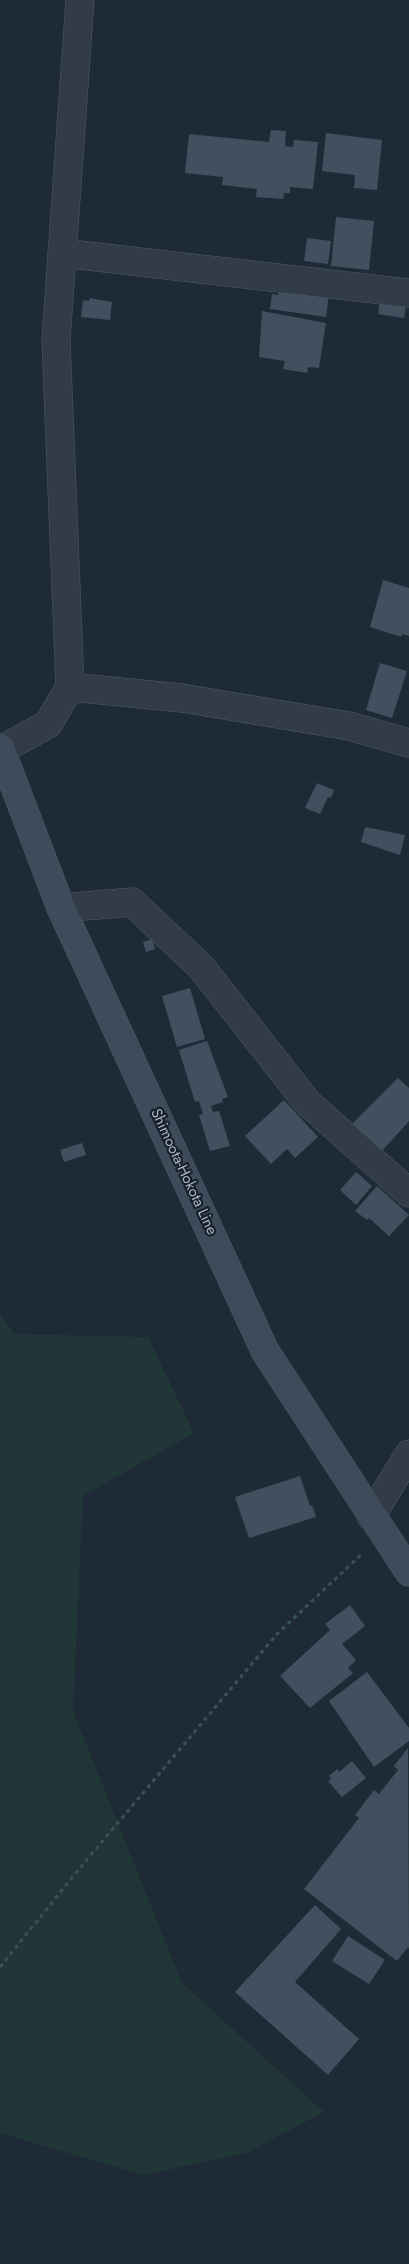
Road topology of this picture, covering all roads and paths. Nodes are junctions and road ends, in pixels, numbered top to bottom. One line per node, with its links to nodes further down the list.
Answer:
1 (80, 0): 2 (street)
2 (62, 253): 3 (street); 4 (street)
3 (409, 293)
4 (70, 687): 5 (street); 6 (street)
5 (409, 743)
6 (0, 749): 7 (main road, Shimoota-Hokota Line)
7 (61, 908): 8 (street); 10 (main road, Shimoota-Hokota Line)
8 (409, 1194)
9 (409, 1454): 10 (street)
10 (376, 1525): 11 (main road, Shimoota-Hokota Line); 12 (path)
11 (409, 1572)
12 (0, 1967)

